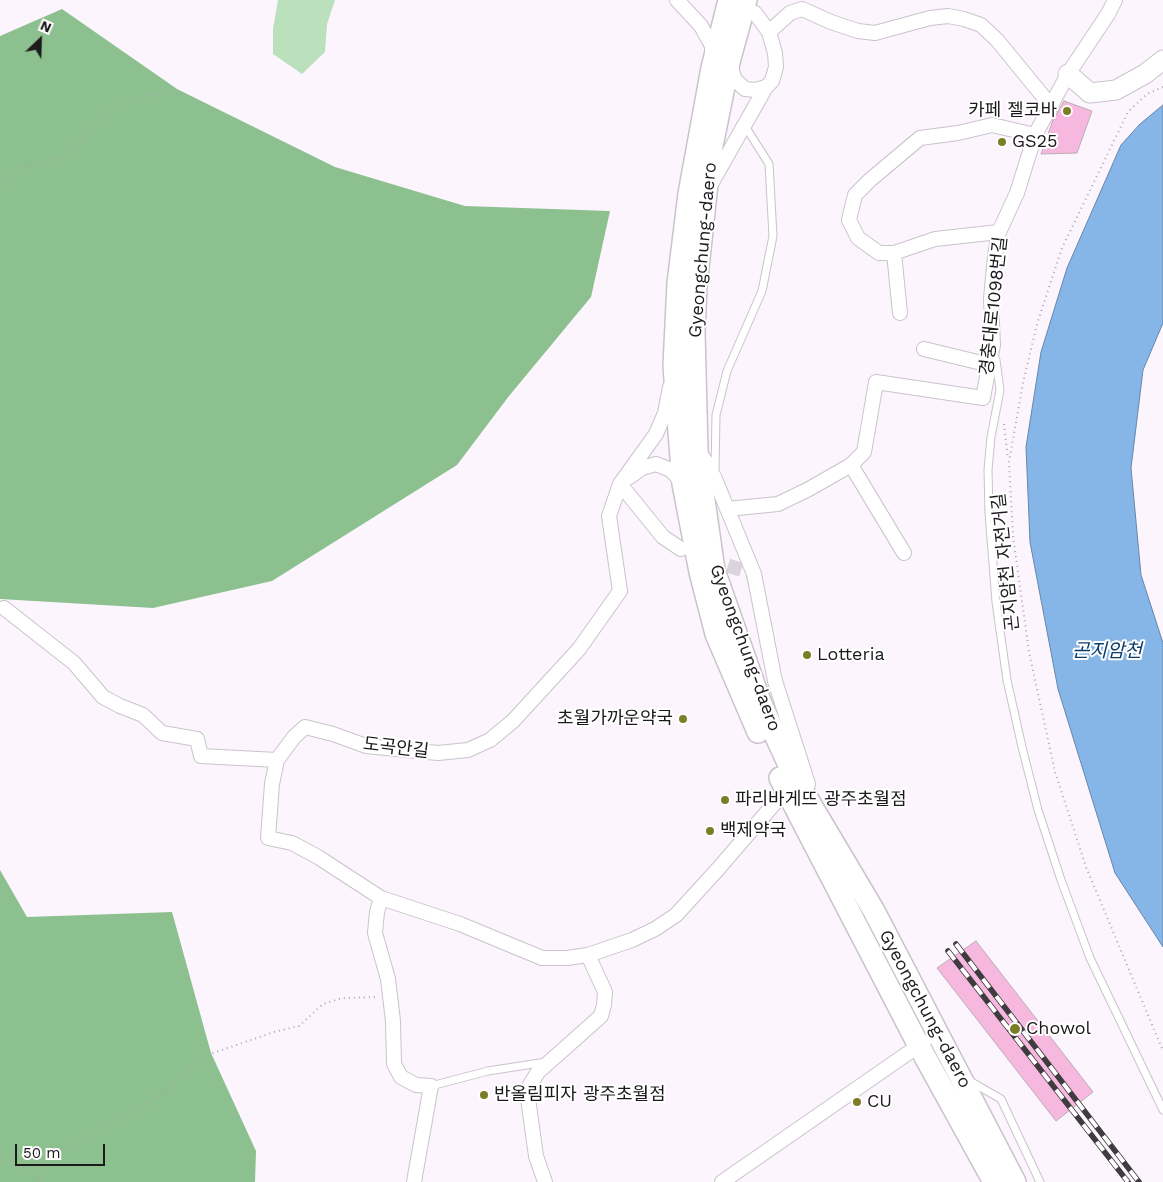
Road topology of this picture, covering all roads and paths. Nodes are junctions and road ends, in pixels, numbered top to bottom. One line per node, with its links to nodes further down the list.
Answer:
1 (677, 0): 8 (street)
2 (729, 0): 8 (main road, Gyeongchung-daero)
3 (1115, 0): 9 (street, 경충대로1098번길)
4 (792, 6): 6 (street); 13 (street)
5 (751, 7): 6 (street); 8 (main road, Gyeongchung-daero)
6 (769, 32): 10 (street)
7 (1163, 60): 9 (street)
8 (721, 65): 10 (street); 17 (main road, Gyeongchung-daero); 24 (main road, Gyeongchung-daero)
9 (1068, 74): 13 (street, 경충대로1098번길)
10 (766, 87): 14 (street)
11 (1163, 87): 27 (path, 곤지암천 자전거길)
12 (171, 90): 16 (path)
13 (1051, 106): 15 (street, 경충대로1098번길)
14 (745, 126): 17 (street); 29 (lane)
15 (1035, 135): 18 (street, 경충대로1098번길); 19 (street)
16 (0, 184)
17 (706, 197): 26 (main road, Gyeongchung-daero)
18 (999, 232): 19 (street); 21 (street, 경충대로1098번길)
19 (894, 253): 20 (street)
20 (900, 313)
21 (993, 344): 23 (street, 경충대로1098번길); 50 (lane)
22 (924, 350): 23 (street)
23 (990, 364): 28 (street, 경충대로1098번길)
24 (674, 366): 30 (street, 도곡안길); 31 (main road, Gyeongchung-daero)
25 (1003, 417): 27 (path)
26 (697, 451): 29 (street); 38 (main road, Gyeongchung-daero)
27 (1009, 462): 46 (path, 곤지암천 자전거길)
28 (851, 465): 32 (street, 경충대로1098번길); 34 (street)
29 (715, 479): 32 (street)
30 (620, 484): 31 (street); 33 (street); 36 (street, 도곡안길)
31 (683, 484): 37 (main road, Gyeongchung-daero)
32 (727, 509): 38 (street)
33 (681, 549)
34 (904, 554)
35 (4, 608): 36 (street)
36 (277, 760): 39 (street, 도곡안길)
37 (786, 790): 40 (street); 41 (main road, Gyeongchung-daero)
38 (827, 831): 43 (main road, Gyeongchung-daero)
39 (381, 898): 40 (street); 42 (street)
40 (588, 955): 47 (street)
41 (880, 970): 43 (main road); 45 (main road, Gyeongchung-daero)
42 (390, 997): 49 (street); 52 (path)
43 (922, 1004): 44 (main road, Gyeongchung-daero)
44 (937, 1033): 45 (street); 48 (main road, Gyeongchung-daero)
45 (919, 1046): 56 (street); 57 (main road, Gyeongchung-daero)
46 (1163, 1051)
47 (549, 1062): 49 (lane); 55 (street)
48 (959, 1074): 58 (main road, Gyeongchung-daero); 59 (lane)
49 (431, 1086): 54 (street)
50 (1163, 1110)
51 (0, 1157): 52 (path)
52 (31, 1168): 53 (path)
53 (40, 1182)
54 (414, 1182)
55 (545, 1182)
56 (722, 1182)
57 (994, 1182)
58 (1015, 1182)
59 (1040, 1182)

